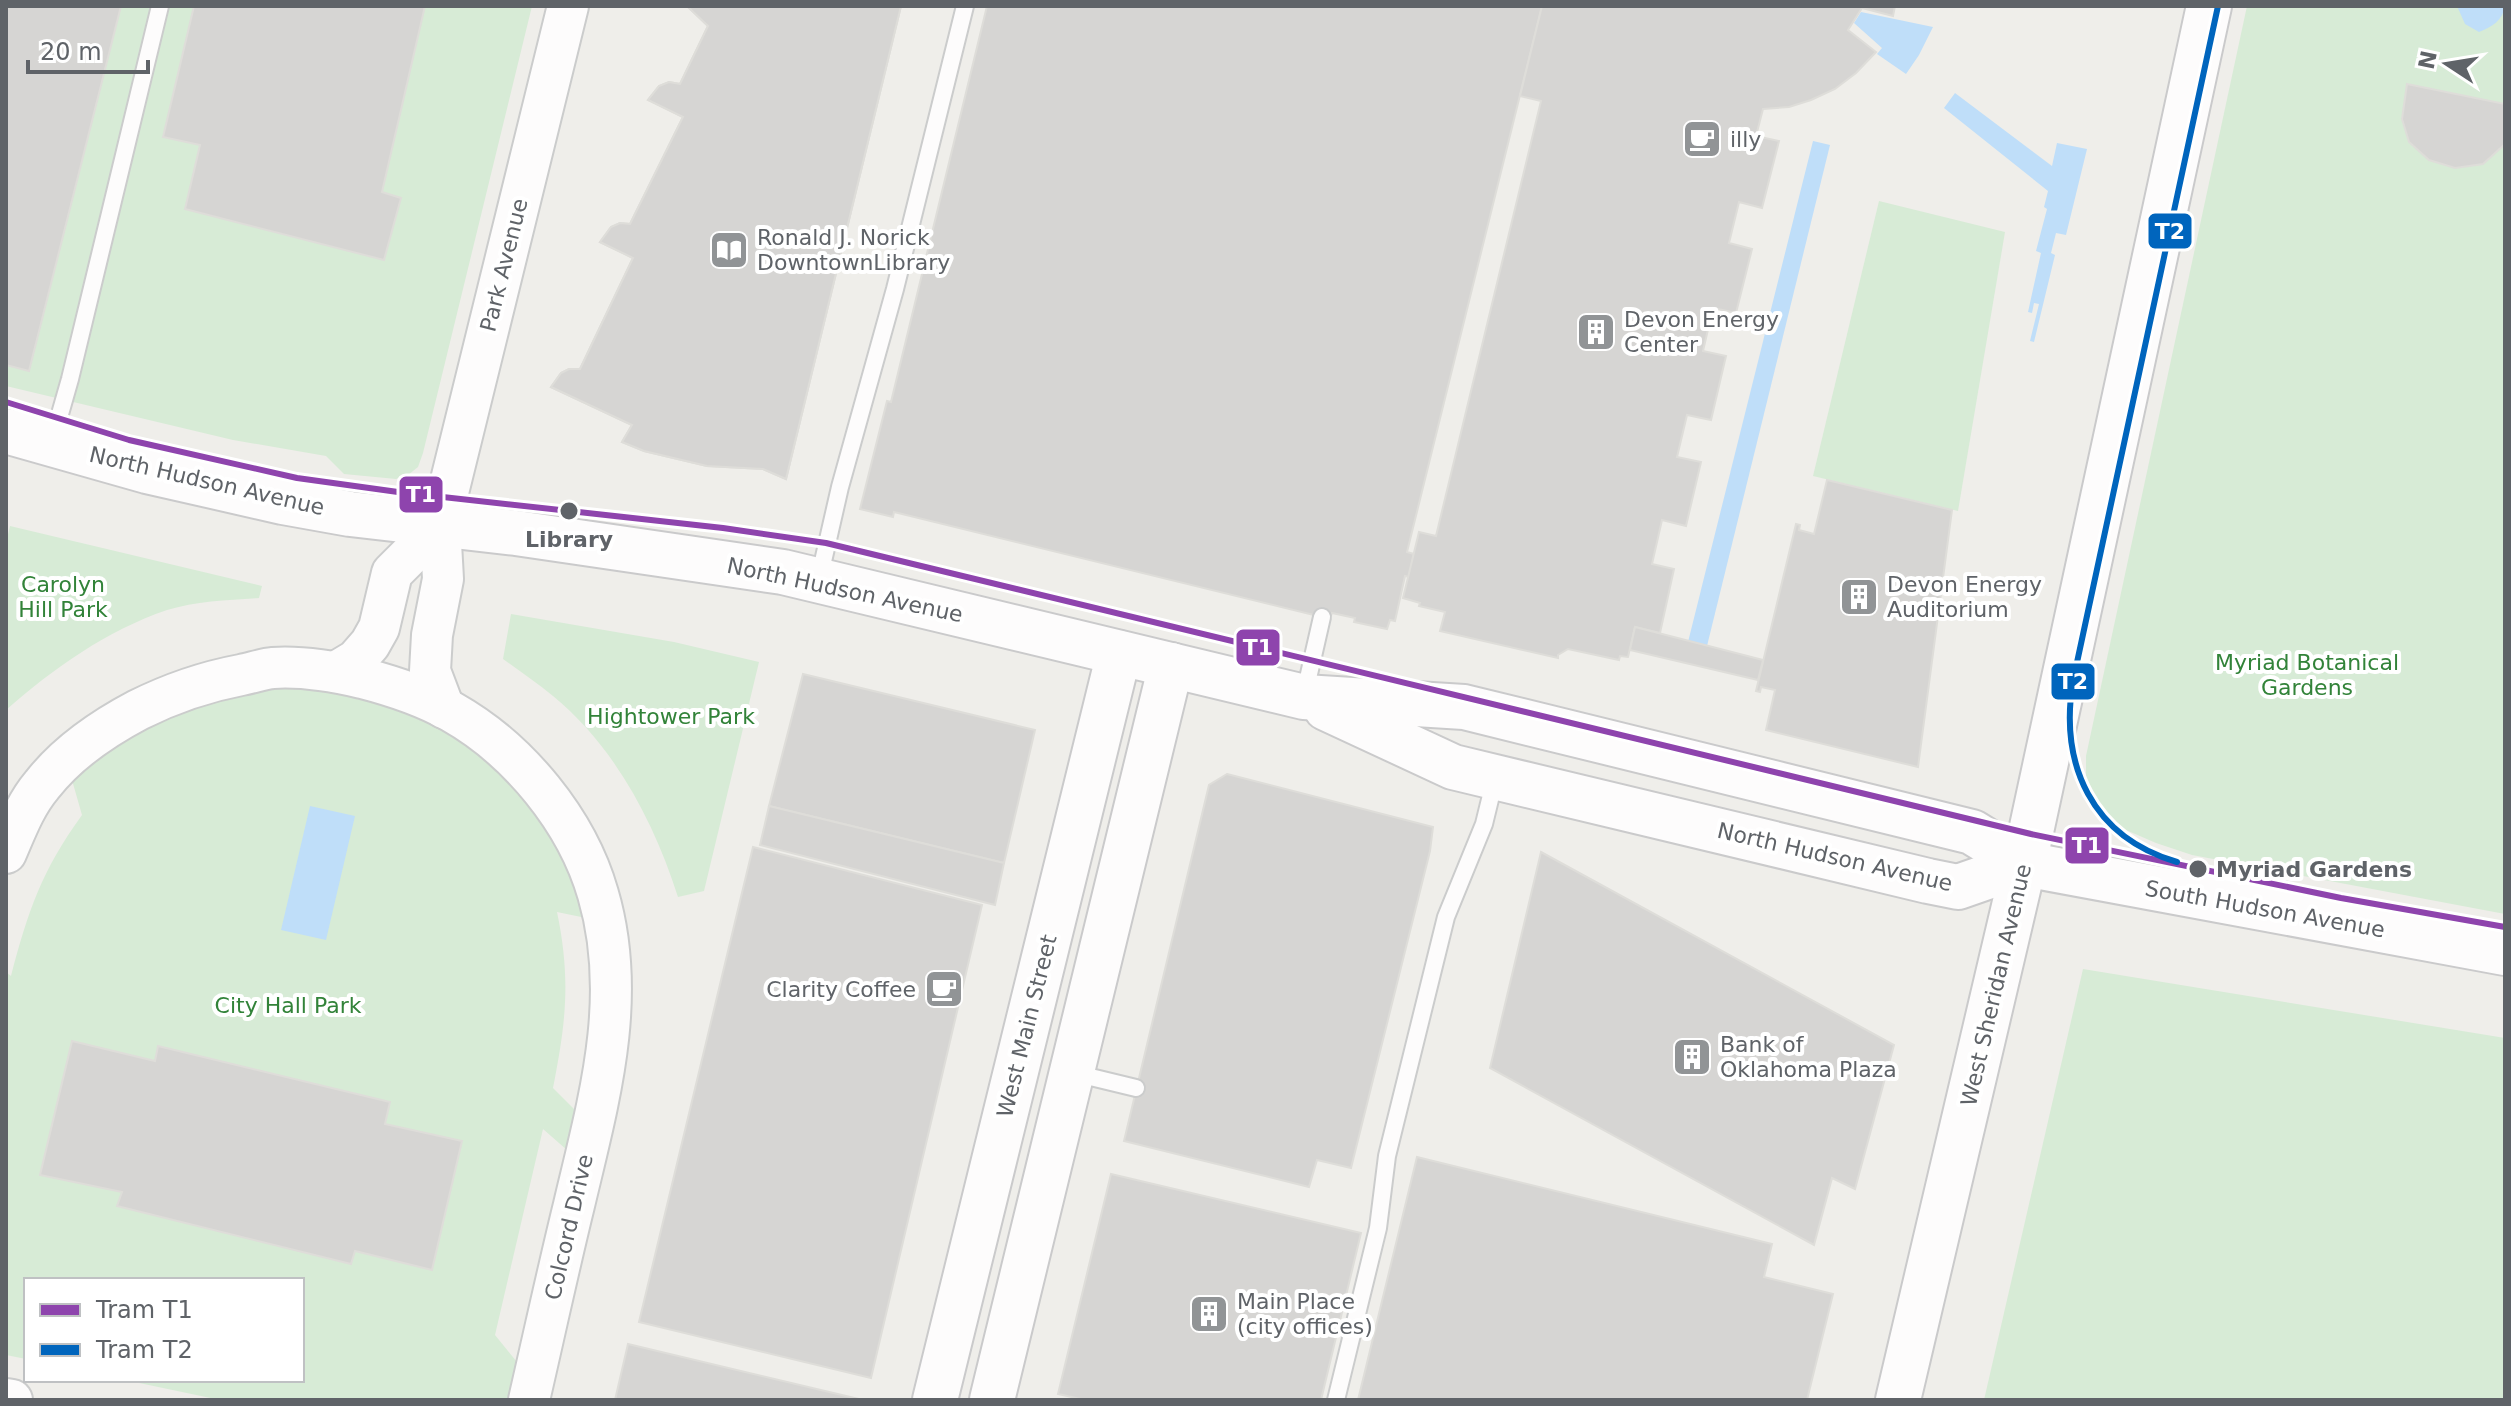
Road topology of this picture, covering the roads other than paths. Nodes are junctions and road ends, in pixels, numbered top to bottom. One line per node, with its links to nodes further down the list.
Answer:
1 (160, 6): 6 (lane)
2 (568, 6): 7 (street, Park Avenue)
3 (965, 6): 8 (lane)
4 (2209, 6): 17 (main road, West Sheridan Avenue)
5 (6, 431): 6 (main road, North Hudson Avenue)
6 (51, 444): 7 (main road, North Hudson Avenue)
7 (440, 525): 8 (main road, North Hudson Avenue); 12 (street); 14 (street, Park Avenue)
8 (819, 580): 10 (main road, North Hudson Avenue)
9 (1322, 617): 13 (lane)
10 (1119, 653): 11 (main road, North Hudson Avenue); 24 (main road, West Main Street)
11 (1171, 665): 13 (main road, North Hudson Avenue); 19 (main road)
12 (336, 672): 14 (street, Colcord Drive); 16 (street, Colcord Drive)
13 (1304, 697): 15 (main road, North Hudson Avenue); 17 (main road, North Hudson Avenue)
14 (444, 708): 23 (street, Colcord Drive)
15 (1495, 777): 17 (main road, North Hudson Avenue); 26 (lane)
16 (6, 853)
17 (2024, 864): 18 (main road, South Hudson Avenue); 27 (main road, West Sheridan Avenue)
18 (2505, 953)
19 (1072, 1072): 20 (lane); 25 (main road)
20 (1136, 1088)
21 (6, 1399): 22 (street)
22 (12, 1400)
23 (529, 1400)
24 (935, 1400)
25 (992, 1400)
26 (1336, 1400)
27 (1898, 1400)

